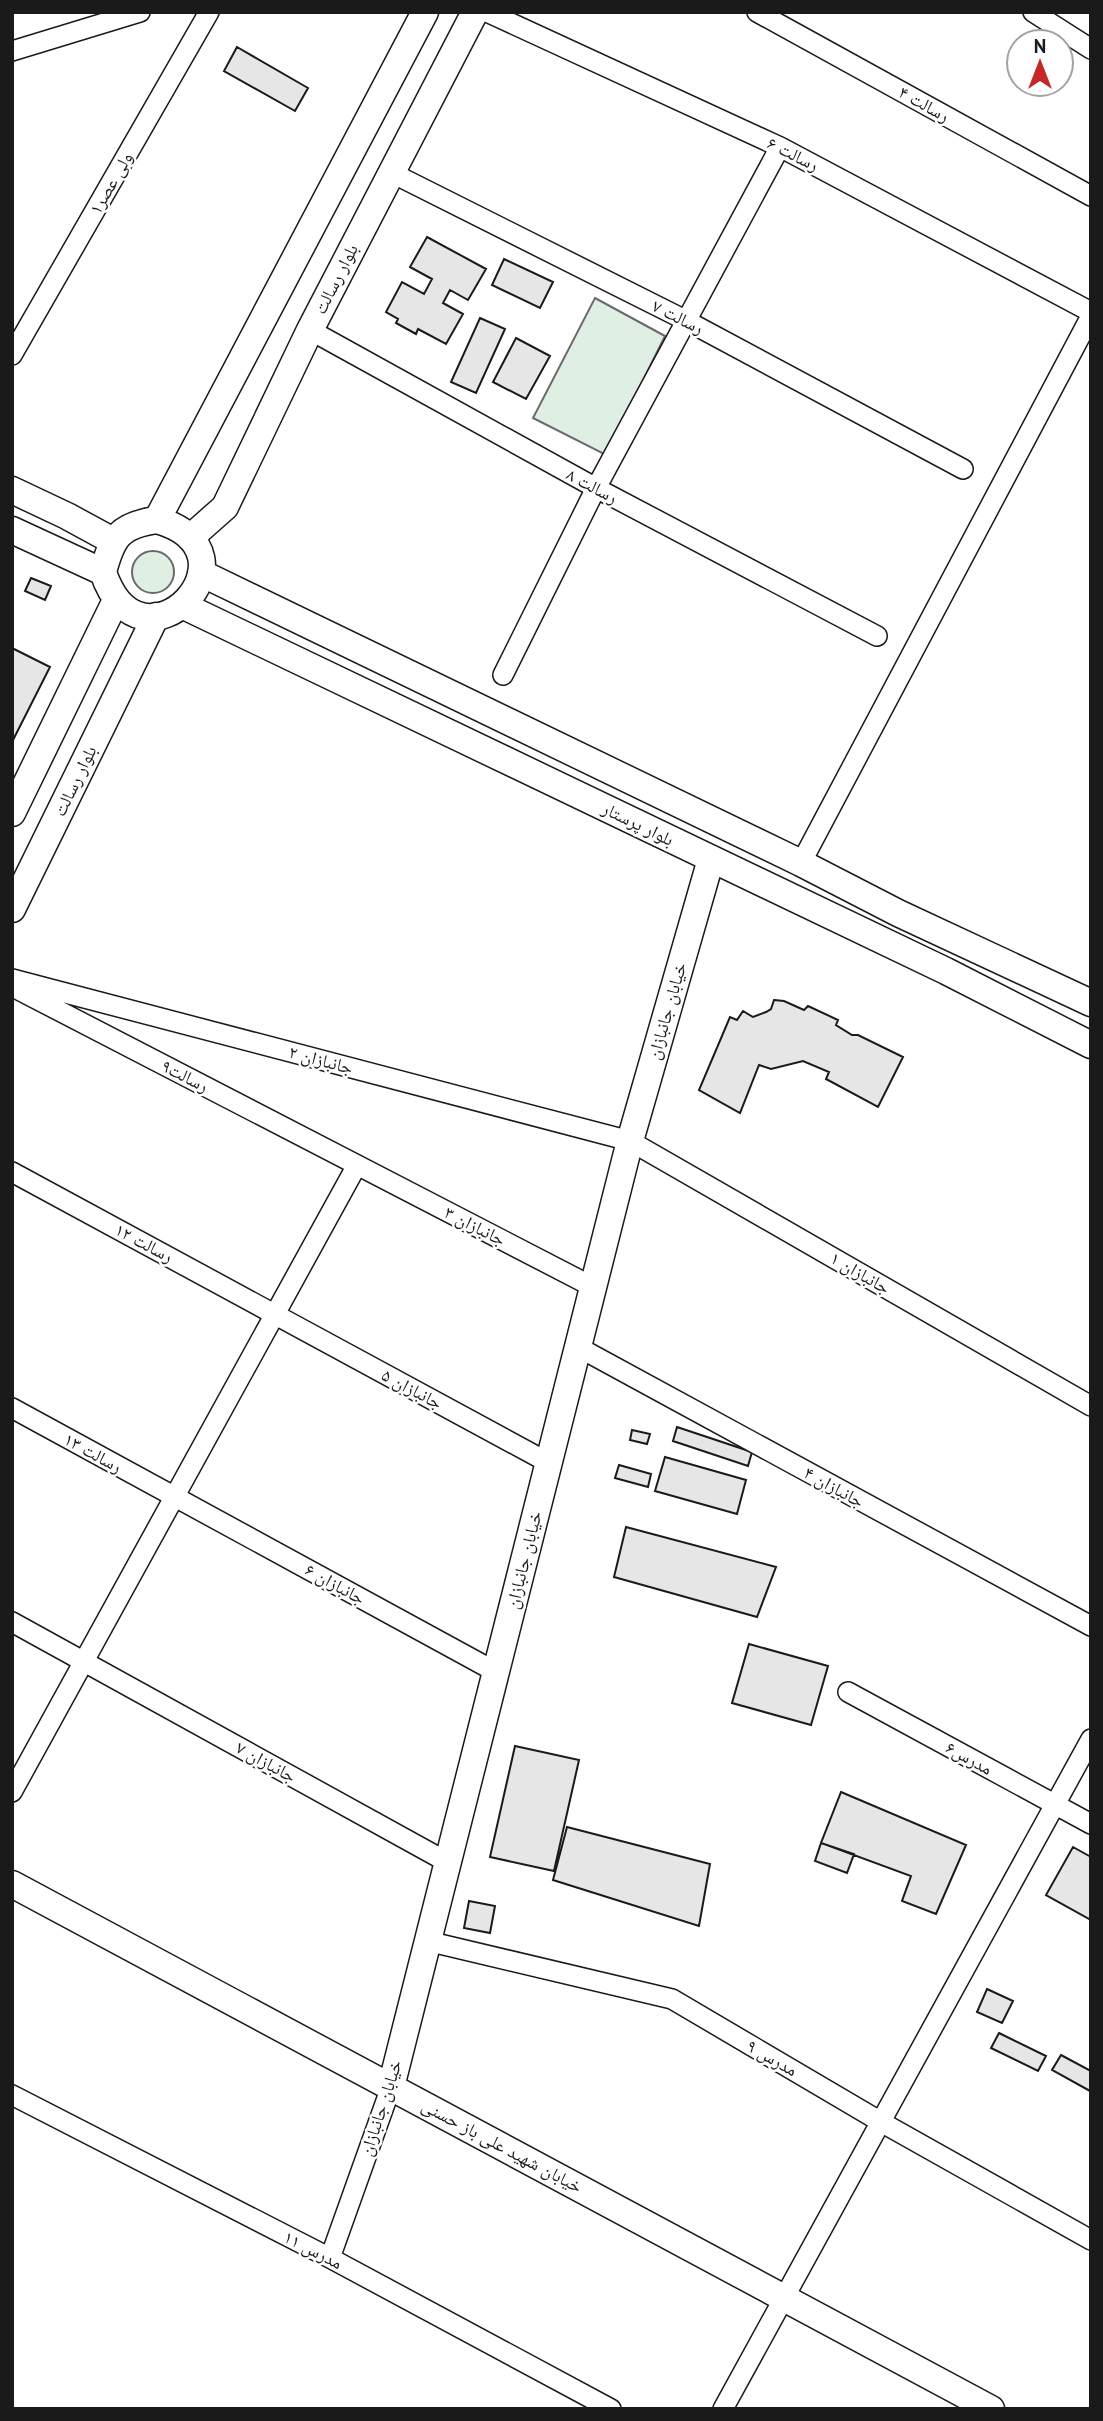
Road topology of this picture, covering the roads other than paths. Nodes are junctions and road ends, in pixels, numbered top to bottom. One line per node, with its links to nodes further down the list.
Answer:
1 (140, 12): 9 (street)
2 (209, 12): 16 (street, ولی عصر۱)
3 (425, 12): 20 (main road)
4 (475, 12): 11 (main road, بلوار رسالت)
5 (487, 12): 10 (street, رسالت ۶)
6 (757, 12): 12 (street, رسالت ۴)
7 (1033, 12): 8 (street)
8 (1091, 49)
9 (12, 51)
10 (780, 147): 13 (street, رسالت ۶); 14 (street)
11 (390, 172): 14 (street, رسالت ۷); 15 (main road, بلوار رسالت)
12 (1091, 196)
13 (1091, 314): 33 (street)
14 (687, 321): 17 (street, رسالت ۷); 18 (street)
15 (310, 330): 18 (street, رسالت ۸); 22 (main road, بلوار رسالت)
16 (12, 355)
17 (963, 470)
18 (596, 488): 29 (street, رسالت ۸); 30 (street)
19 (12, 490): 23 (main road)
20 (157, 520): 22 (main road); 23 (main road)
21 (12, 530): 24 (main road)
22 (190, 538): 25 (main road)
23 (113, 541): 24 (main road)
24 (103, 572): 26 (main road)
25 (201, 573): 27 (main road); 33 (main road, بلوار پرستار)
26 (116, 600): 28 (main road); 31 (main road)
27 (184, 606): 28 (main road); 32 (main road, بلوار پرستار)
28 (156, 616): 34 (main road, بلوار رسالت)
29 (877, 636)
30 (503, 675)
31 (12, 813)
32 (711, 859): 36 (main road, بلوار پرستار); 41 (main road, خیابان جانبازان)
33 (801, 863): 35 (main road, بلوار پرستار)
34 (12, 909)
35 (898, 913): 36 (main road); 39 (main road, بلوار پرستار)
36 (873, 936): 40 (main road, بلوار پرستار)
37 (12, 979): 41 (street, جانبازان ۲)
38 (12, 987): 42 (street, رسالت۹)
39 (1091, 1003)
40 (1091, 1045)
41 (630, 1141): 44 (main road, خیابان جانبازان); 47 (street, جانبازان ۱)
42 (357, 1165): 44 (street, جانبازان ۳); 45 (street)
43 (12, 1172): 45 (street, رسالت ۱۲)
44 (593, 1287): 46 (main road, خیابان جانبازان)
45 (275, 1314): 49 (street, جانبازان ۵); 50 (street)
46 (578, 1348): 49 (main road, خیابان جانبازان); 52 (street, جانبازان ۴)
47 (1091, 1406)
48 (12, 1408): 50 (street, رسالت ۱۳)
49 (549, 1463): 54 (main road, خیابان جانبازان)
50 (175, 1497): 53 (street); 54 (street, جانبازان ۶)
51 (12, 1622): 53 (street, جانبازان ۷)
52 (1091, 1626)
53 (84, 1662): 57 (street); 60 (street, جانبازان ۷)
54 (496, 1672): 60 (main road, خیابان جانبازان)
55 (848, 1692): 58 (street, مدرس۶)
56 (1091, 1739): 58 (street)
57 (12, 1792)
58 (1054, 1805): 59 (street, مدرس۶); 65 (street)
59 (1091, 1824)
60 (447, 1862): 62 (main road, خیابان جانبازان)
61 (12, 1884): 63 (main road, خیابان شهید علی باز حسنی)
62 (427, 1941): 63 (main road, خیابان جانبازان); 65 (street, مدرس ۹)
63 (391, 2087): 67 (street, خیابان جانبازان); 68 (main road, خیابان شهید علی باز حسنی)
64 (12, 2095): 67 (street, مدرس ۱۱)
65 (881, 2122): 66 (street, مدرس ۹); 68 (street)
66 (1091, 2239)
67 (330, 2258): 69 (street, مدرس ۱۱)
68 (784, 2298): 70 (street); 71 (main road, خیابان شهید علی باز حسنی)
69 (611, 2409)
70 (723, 2409)
71 (991, 2409)

